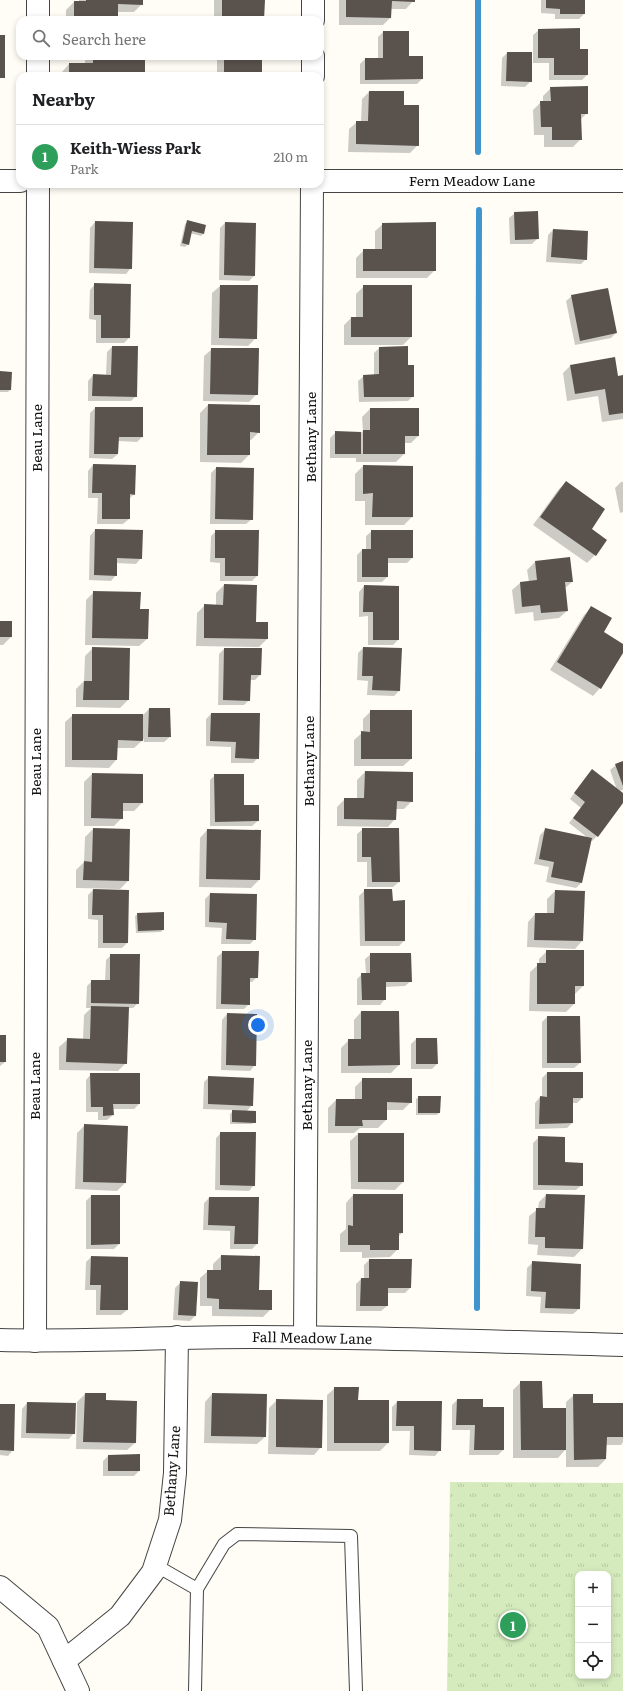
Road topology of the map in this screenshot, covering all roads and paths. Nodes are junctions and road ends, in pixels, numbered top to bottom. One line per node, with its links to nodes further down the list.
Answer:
1 (38, 0): 3 (street)
2 (313, 0): 4 (street)
3 (38, 16)
4 (313, 16)
5 (38, 60): 7 (street)
6 (313, 60): 8 (street)
7 (38, 72)
8 (313, 72)
9 (0, 181): 10 (street)
10 (16, 181)
11 (623, 181): 12 (street, Fern Meadow Lane)
12 (324, 182)
13 (38, 188): 18 (street, Beau Lane)
14 (312, 188): 16 (street, Bethany Lane)
15 (177, 1337): 16 (street, Fall Meadow Lane); 18 (street, Fall Meadow Lane); 20 (street, Bethany Lane)
16 (305, 1337): 19 (street, Fall Meadow Lane)
17 (0, 1340): 18 (street, Fall Meadow Lane)
18 (35, 1341)
19 (623, 1345)
20 (156, 1565): 22 (lane); 23 (street, Bethany Lane)
21 (0, 1587): 23 (street)
22 (197, 1589): 25 (lane); 26 (lane)
23 (64, 1661): 24 (street)
24 (78, 1691)
25 (195, 1691)
26 (356, 1691)

